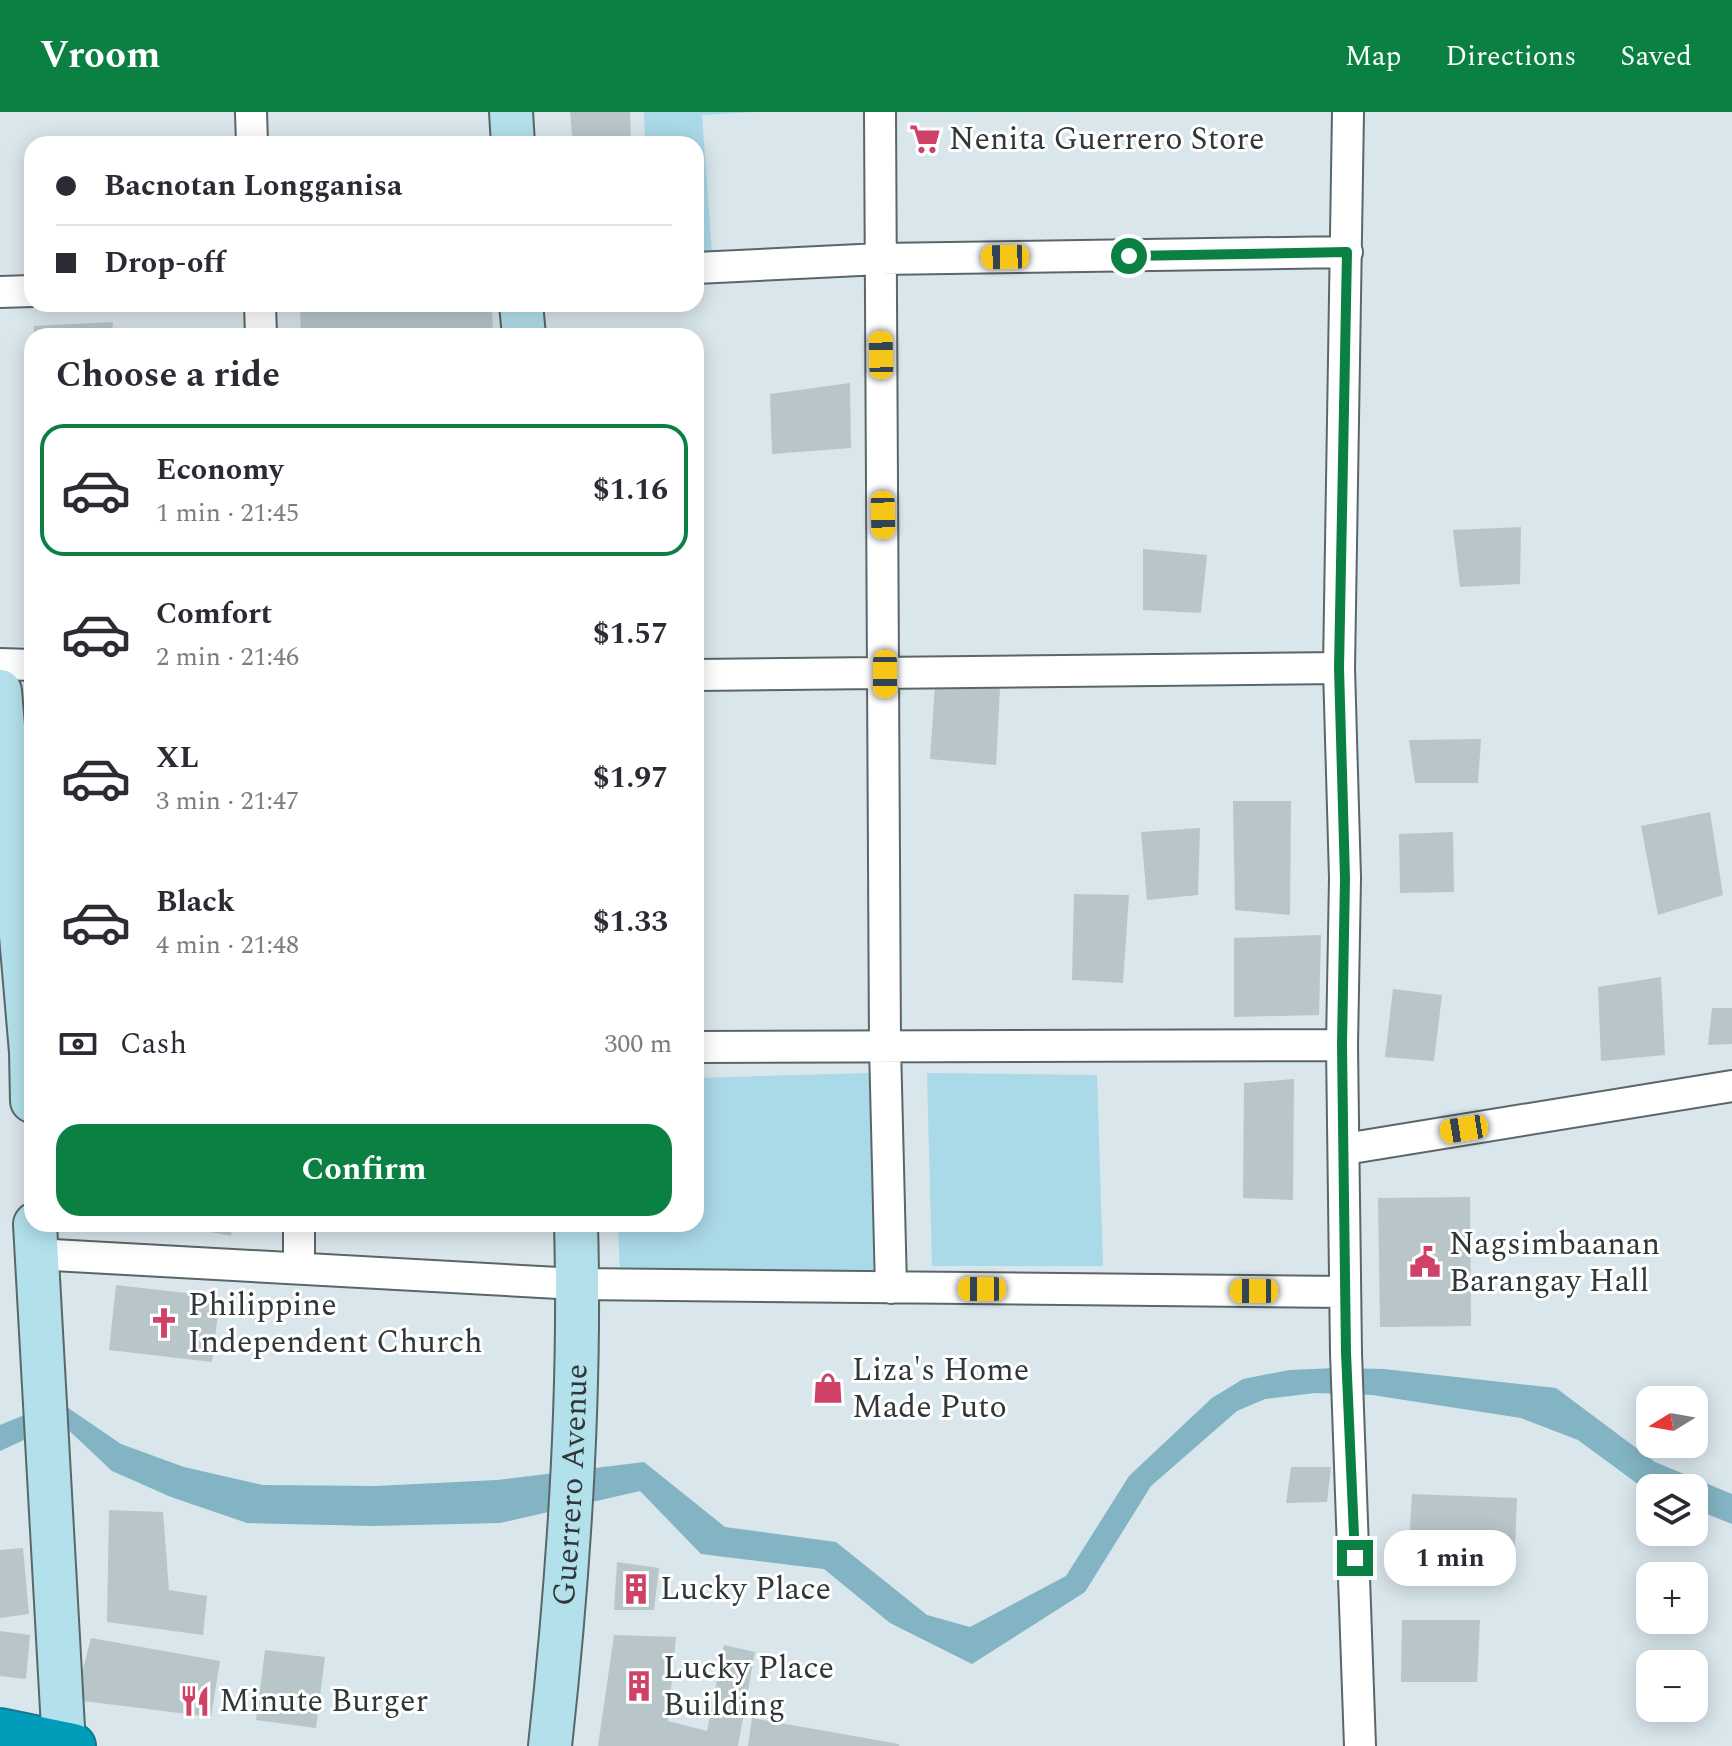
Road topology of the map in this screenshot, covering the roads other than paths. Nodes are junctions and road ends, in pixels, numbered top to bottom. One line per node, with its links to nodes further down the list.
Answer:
1 (251, 112): 5 (street)
2 (511, 112): 6 (street)
3 (880, 112): 8 (street)
4 (1348, 112): 7 (street)
5 (252, 136)
6 (512, 136)
7 (1347, 252): 8 (street); 14 (street)
8 (880, 259): 9 (street); 15 (street)
9 (704, 268)
10 (24, 291): 11 (street)
11 (0, 292)
12 (0, 664): 13 (street)
13 (24, 665)
14 (1339, 668): 15 (street); 19 (street)
15 (885, 674): 16 (street); 20 (street)
16 (704, 675)
17 (0, 691): 18 (street)
18 (24, 962)
19 (1342, 1045): 20 (street); 23 (street)
20 (885, 1046): 21 (street); 29 (street)
21 (704, 1047)
22 (1732, 1086): 23 (street)
23 (1345, 1149): 30 (street)
24 (299, 1232): 27 (street)
25 (576, 1232): 28 (street, Guerrero Avenue)
26 (35, 1239): 27 (street); 32 (street)
27 (299, 1268): 28 (street)
28 (577, 1284): 29 (street); 33 (street, Guerrero Avenue)
29 (891, 1288): 30 (street)
30 (1345, 1292): 34 (street)
31 (0, 1731): 32 (highway)
32 (67, 1745)
33 (550, 1746)
34 (1360, 1746)

